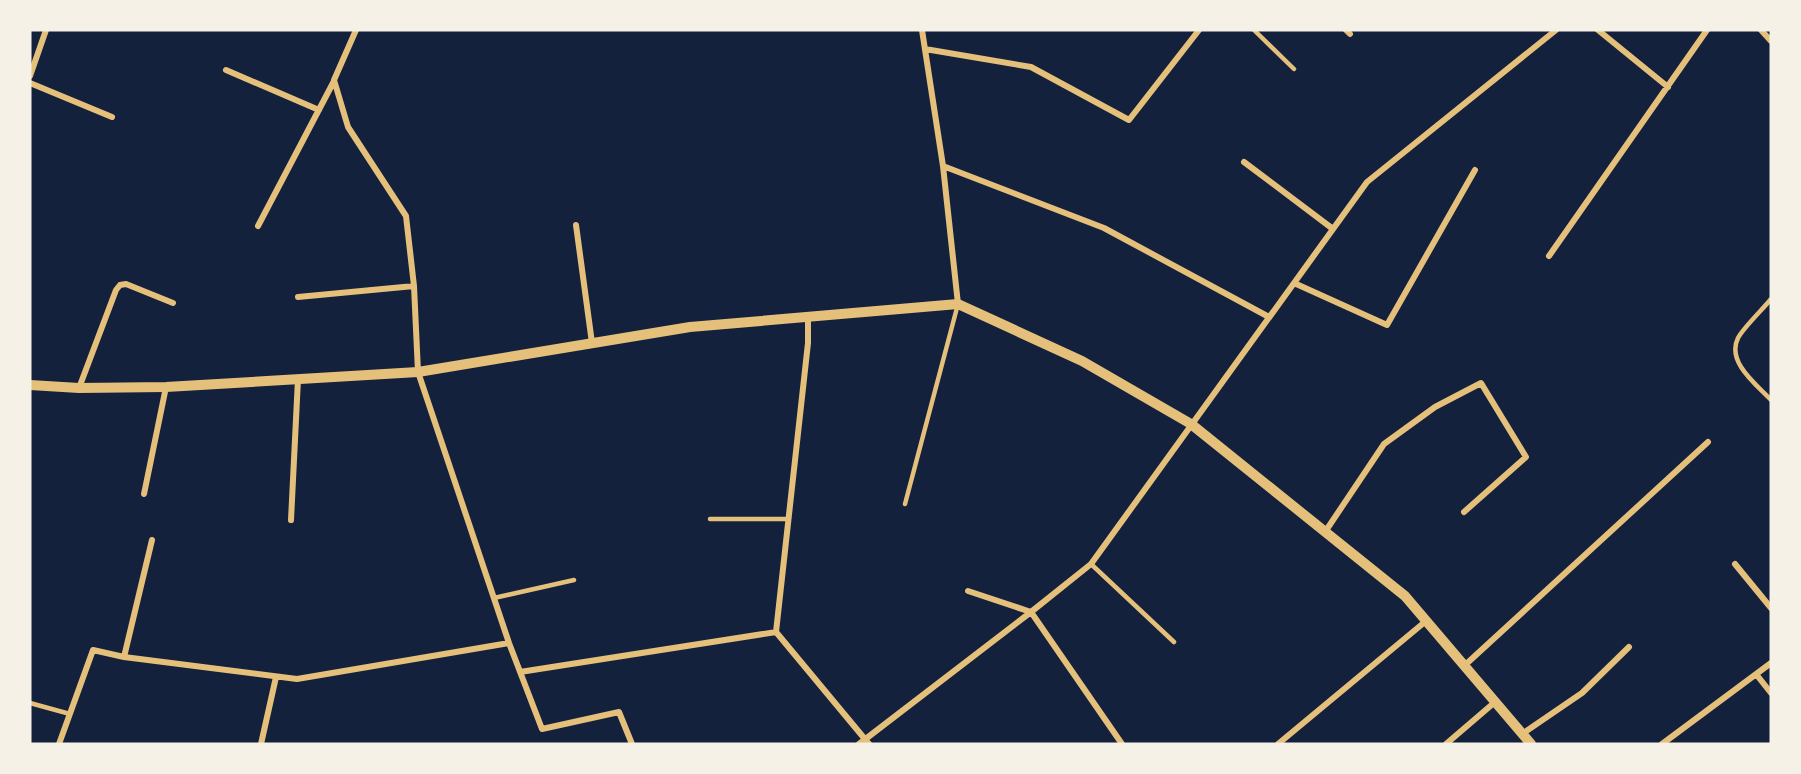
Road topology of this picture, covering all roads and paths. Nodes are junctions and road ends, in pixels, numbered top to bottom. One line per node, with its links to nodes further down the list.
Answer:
1 (46, 30): 14 (street)
2 (356, 30): 15 (street)
3 (922, 30): 11 (street)
4 (1199, 30): 11 (street)
5 (1254, 30): 12 (lane)
6 (1556, 30): 25 (street)
7 (1598, 30): 17 (street)
8 (1707, 30): 17 (street)
9 (1761, 30): 10 (street)
10 (1771, 40)
11 (925, 49): 21 (street)
12 (1294, 69)
13 (226, 70): 18 (street)
14 (30, 76)
15 (334, 80): 18 (street); 28 (street)
16 (30, 83): 19 (street)
17 (1668, 87): 26 (street)
18 (319, 110): 24 (street)
19 (112, 117)
20 (1244, 162): 25 (street)
21 (943, 166): 32 (street); 33 (street)
22 (1475, 170): 27 (street)
23 (576, 225): 35 (street)
24 (258, 226)
25 (1333, 229): 27 (street)
26 (1549, 256)
27 (1294, 283): 33 (street)
28 (414, 286): 29 (street); 36 (street)
29 (298, 297)
30 (1771, 299): 41 (lane)
31 (173, 303): 40 (street)
32 (958, 304): 34 (street); 42 (street); 45 (lane)
33 (1269, 317): 42 (street)
34 (808, 318): 35 (street); 48 (street)
35 (591, 344): 36 (street)
36 (418, 372): 37 (street); 56 (street)
37 (298, 379): 39 (street); 49 (street)
38 (30, 385): 40 (street)
39 (165, 387): 40 (street); 44 (street)
40 (79, 388)
41 (1771, 400)
42 (1191, 424): 50 (street); 52 (street)
43 (1708, 441): 66 (street)
44 (144, 494)
45 (904, 504)
46 (1464, 512): 50 (street)
47 (710, 519): 48 (lane)
48 (788, 519): 60 (street)
49 (291, 520)
50 (1325, 532): 59 (street)
51 (152, 540): 64 (street)
52 (1091, 564): 58 (street); 61 (lane)
53 (1735, 564): 57 (street)
54 (574, 580): 56 (lane)
55 (968, 591): 58 (street)
56 (494, 598): 62 (street)
57 (1771, 608)
58 (1031, 612): 75 (street); 80 (street)
59 (1426, 621): 66 (street); 81 (street)
60 (776, 632): 67 (street); 75 (street)
61 (1174, 642)
62 (509, 643): 67 (street); 69 (street)
63 (1629, 648): 74 (street)
64 (124, 657): 69 (street); 73 (street)
65 (1771, 663): 68 (street)
66 (1464, 666): 71 (street)
67 (520, 672): 78 (street)
68 (1756, 674): 70 (street); 84 (street)
69 (276, 677): 77 (street)
70 (1771, 693)
71 (1495, 702): 74 (street); 82 (street)
72 (30, 703): 73 (lane)
73 (70, 714): 76 (street)
74 (1522, 734): 83 (street)
75 (867, 741): 79 (street)
76 (59, 744)
77 (261, 744)
78 (632, 744)
79 (859, 744)
80 (1122, 744)
81 (1278, 744)
82 (1446, 744)
83 (1530, 744)
84 (1662, 744)

